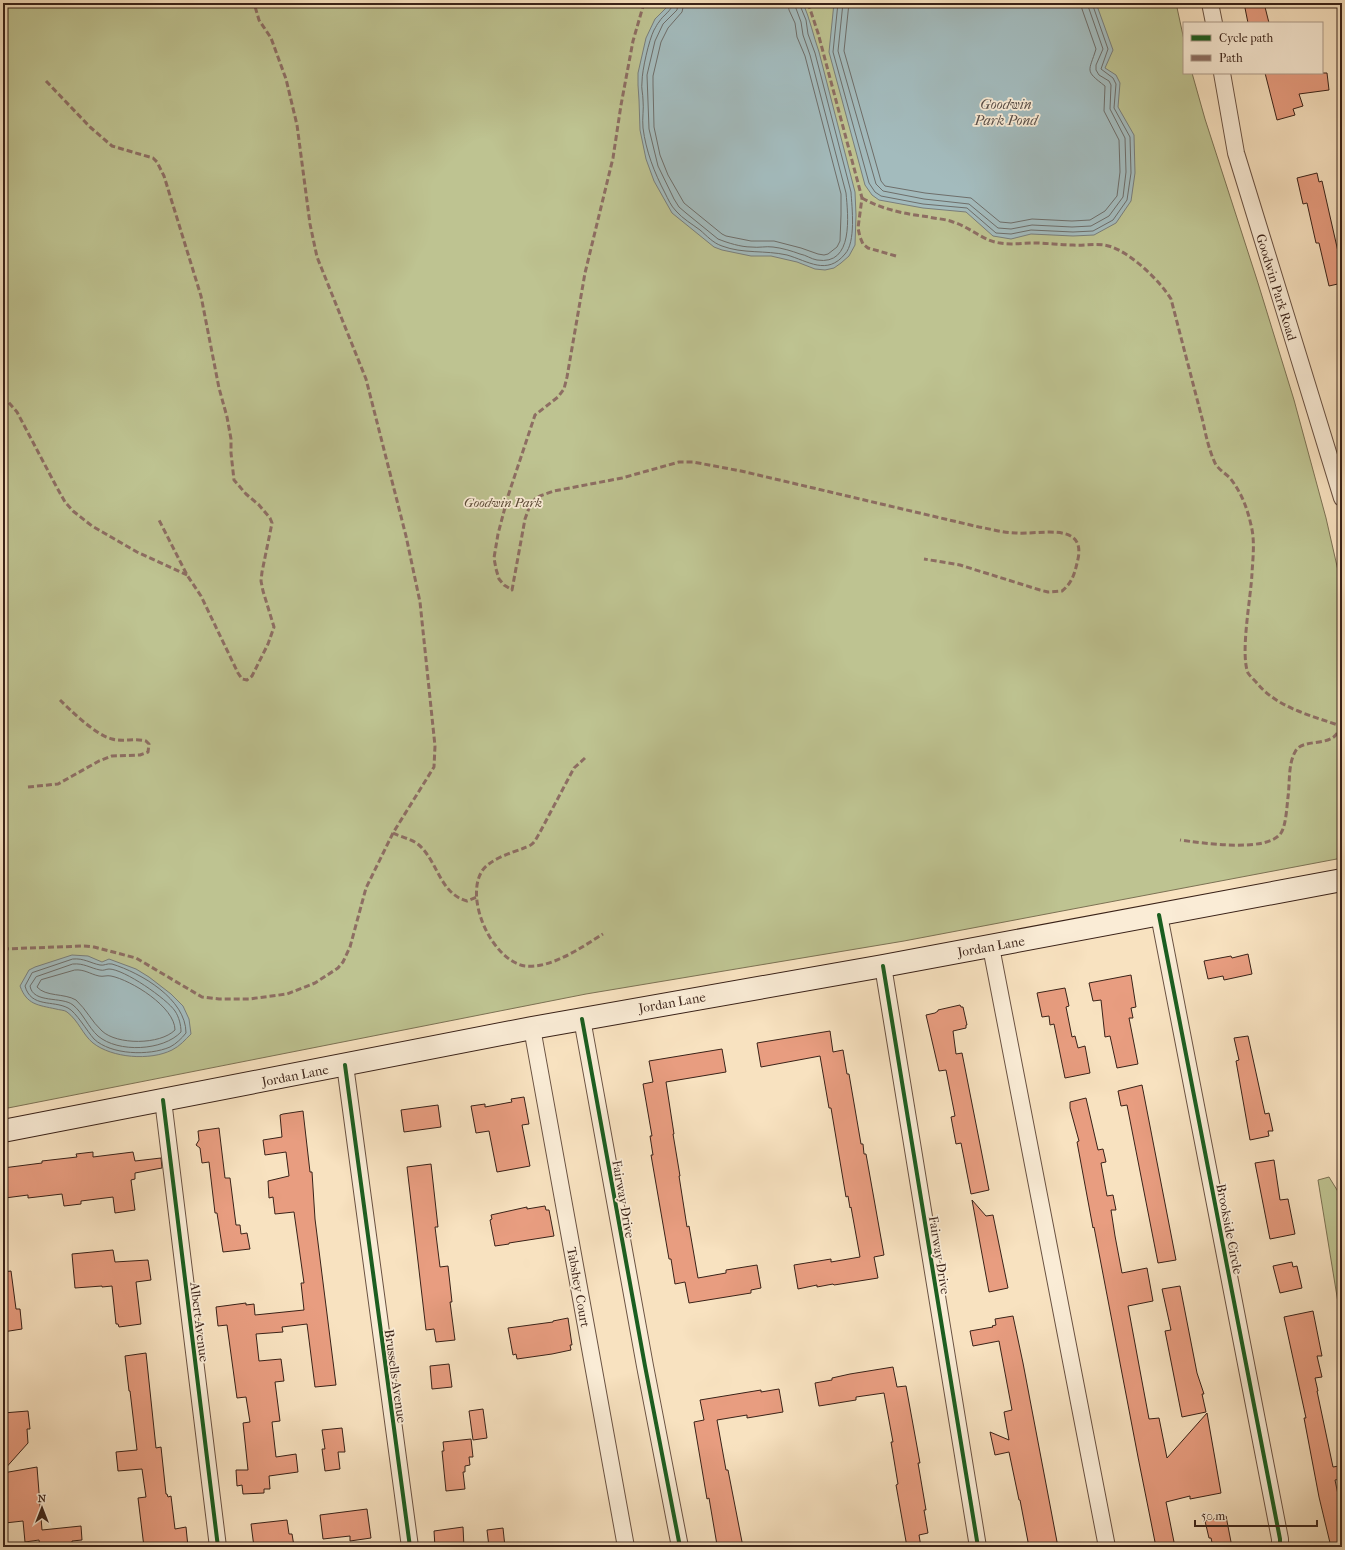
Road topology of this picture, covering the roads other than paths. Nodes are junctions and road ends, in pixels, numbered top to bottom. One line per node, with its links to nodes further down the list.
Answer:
1 (1210, 3): 2 (street)
2 (1214, 22)
3 (1222, 74): 4 (street, Goodwin Park Road)
4 (1342, 498)
5 (1342, 880): 6 (main road, Jordan Lane)
6 (1159, 914): 7 (main road, Jordan Lane); 20 (street, Brookside Circle)
7 (991, 947): 8 (main road, Jordan Lane); 19 (street)
8 (883, 966): 9 (main road, Jordan Lane); 18 (street, Fairway Drive)
9 (582, 1018): 10 (main road, Jordan Lane); 17 (street, Fairway Drive)
10 (532, 1028): 11 (main road, Jordan Lane); 16 (street, Tabshey Court)
11 (345, 1065): 12 (main road, Jordan Lane); 15 (street, Brussells Avenue)
12 (163, 1100): 13 (main road, Jordan Lane); 14 (street, Albert Avenue)
13 (3, 1131)
14 (218, 1547)
15 (410, 1547)
16 (626, 1547)
17 (680, 1547)
18 (978, 1547)
19 (1107, 1547)
20 (1280, 1547)

